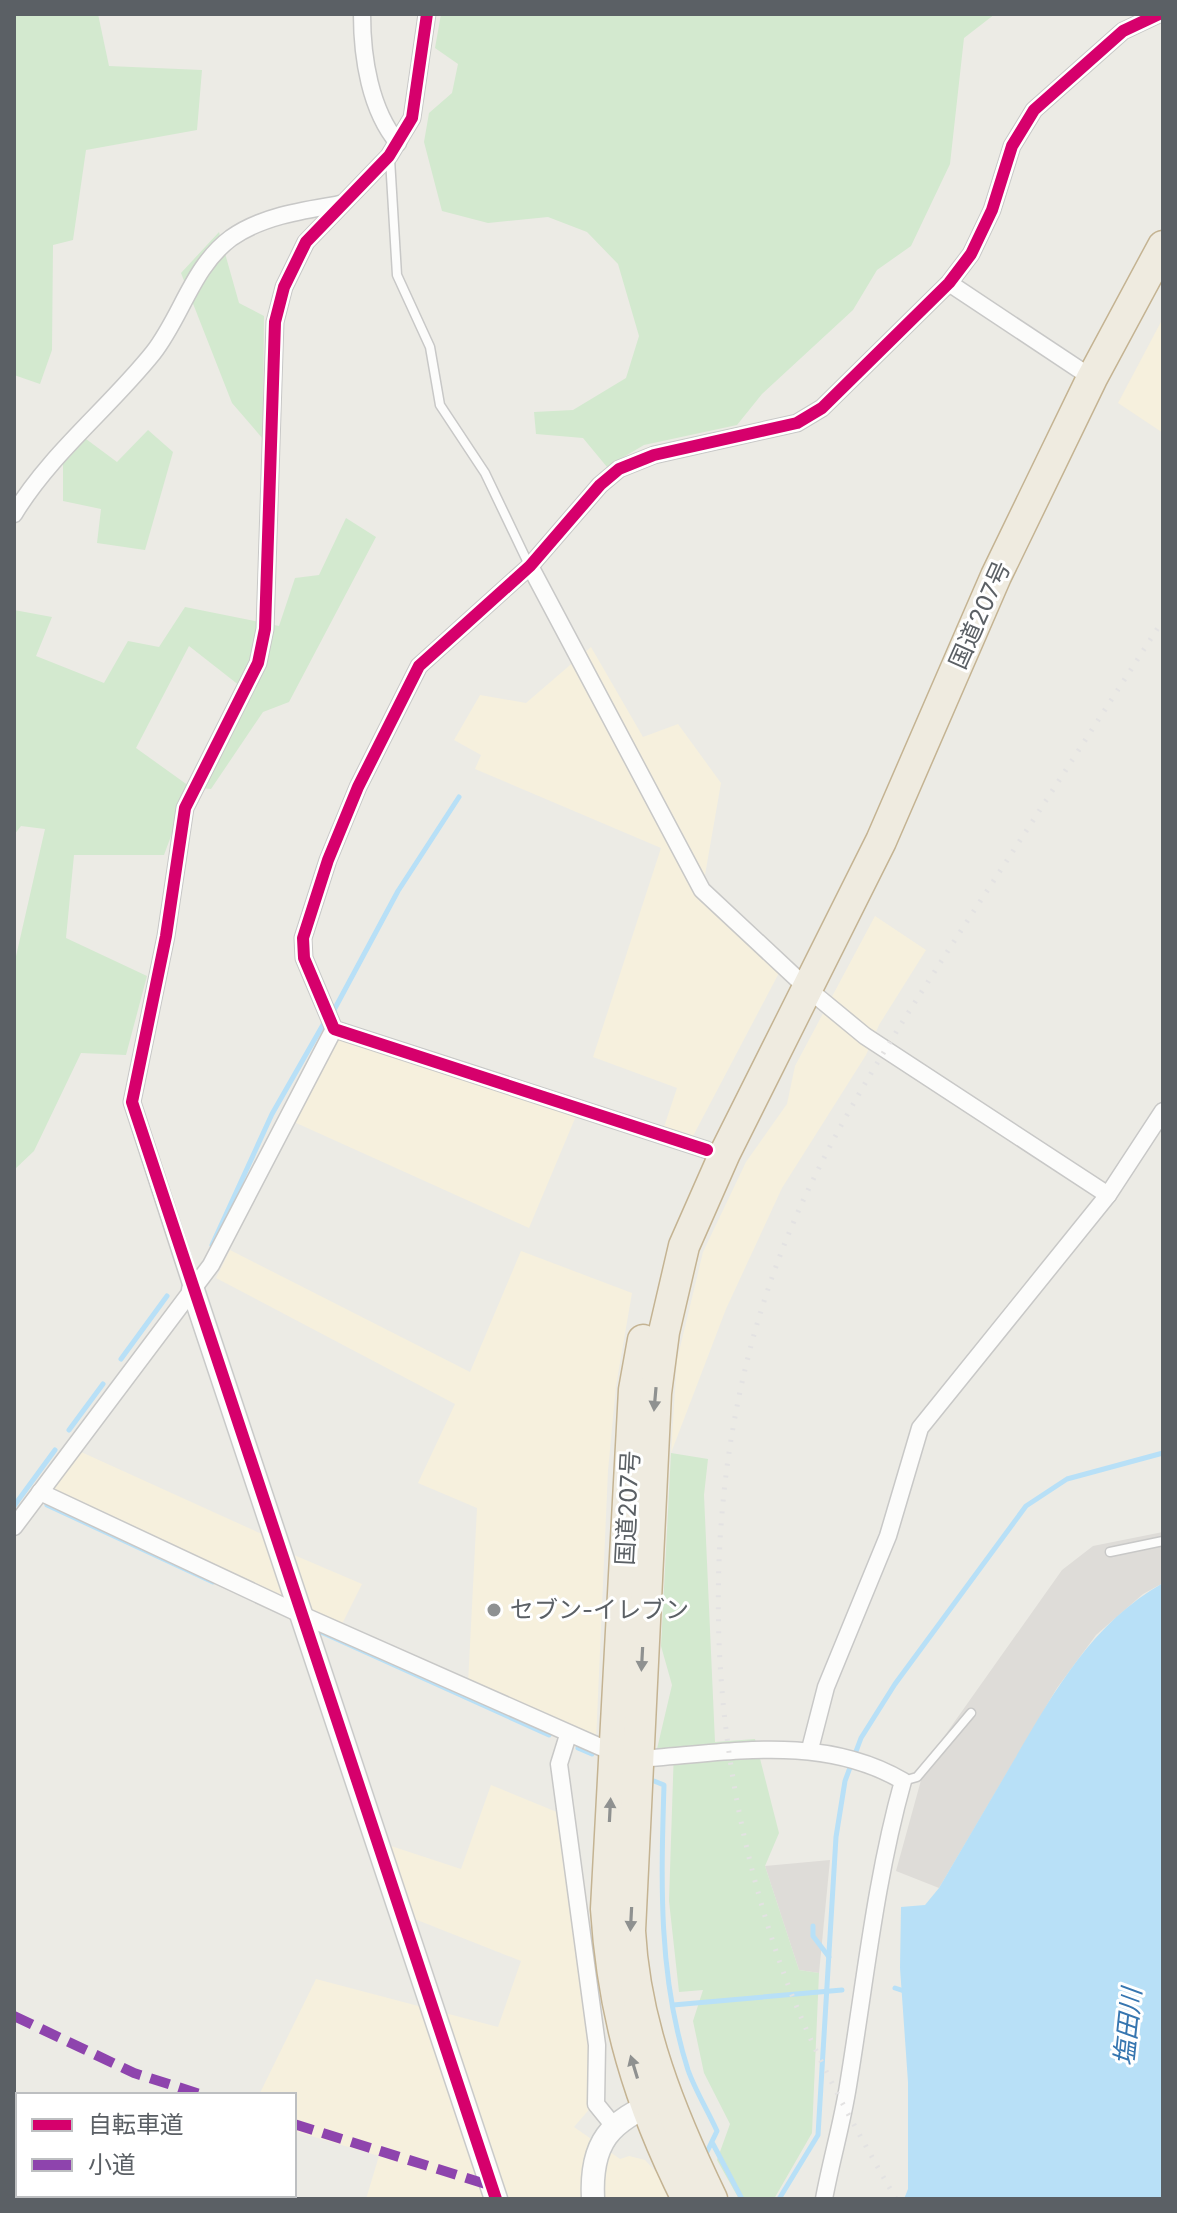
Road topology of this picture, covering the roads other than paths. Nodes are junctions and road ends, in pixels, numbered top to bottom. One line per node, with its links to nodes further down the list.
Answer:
1 (362, 14): 4 (street)
2 (427, 14): 4 (street)
3 (1159, 14): 7 (street)
4 (394, 150): 5 (street); 10 (lane)
5 (341, 204): 9 (street); 16 (street)
6 (1163, 246): 8 (highway, 国道207号)
7 (949, 283): 8 (street); 10 (street)
8 (1092, 378): 11 (highway, 国道207号)
9 (14, 514)
10 (530, 566): 11 (street); 12 (street)
11 (808, 989): 14 (highway, 国道207号); 15 (street); 25 (highway, 国道207号, one-way to 25)
12 (334, 1029): 14 (street); 16 (street)
13 (1163, 1111): 15 (street)
14 (707, 1150): 25 (highway, 国道207号)
15 (1108, 1195): 24 (street)
16 (193, 1290): 17 (street); 21 (street)
17 (40, 1492): 18 (street); 21 (street)
18 (14, 1527)
19 (1163, 1541): 20 (lane)
20 (1110, 1552)
21 (300, 1614): 23 (street); 30 (street)
22 (971, 1713): 26 (lane)
23 (568, 1735): 25 (street); 28 (street)
24 (810, 1749): 25 (street); 26 (street)
25 (625, 1756): 27 (highway, 国道207号)
26 (903, 1781): 34 (street)
27 (656, 2102): 28 (street); 29 (highway, 国道207号)
28 (613, 2125): 31 (street)
29 (681, 2161): 32 (highway, 国道207号); 33 (highway, 国道207号)
30 (496, 2199)
31 (593, 2199)
32 (687, 2199)
33 (712, 2199)
34 (824, 2199)

